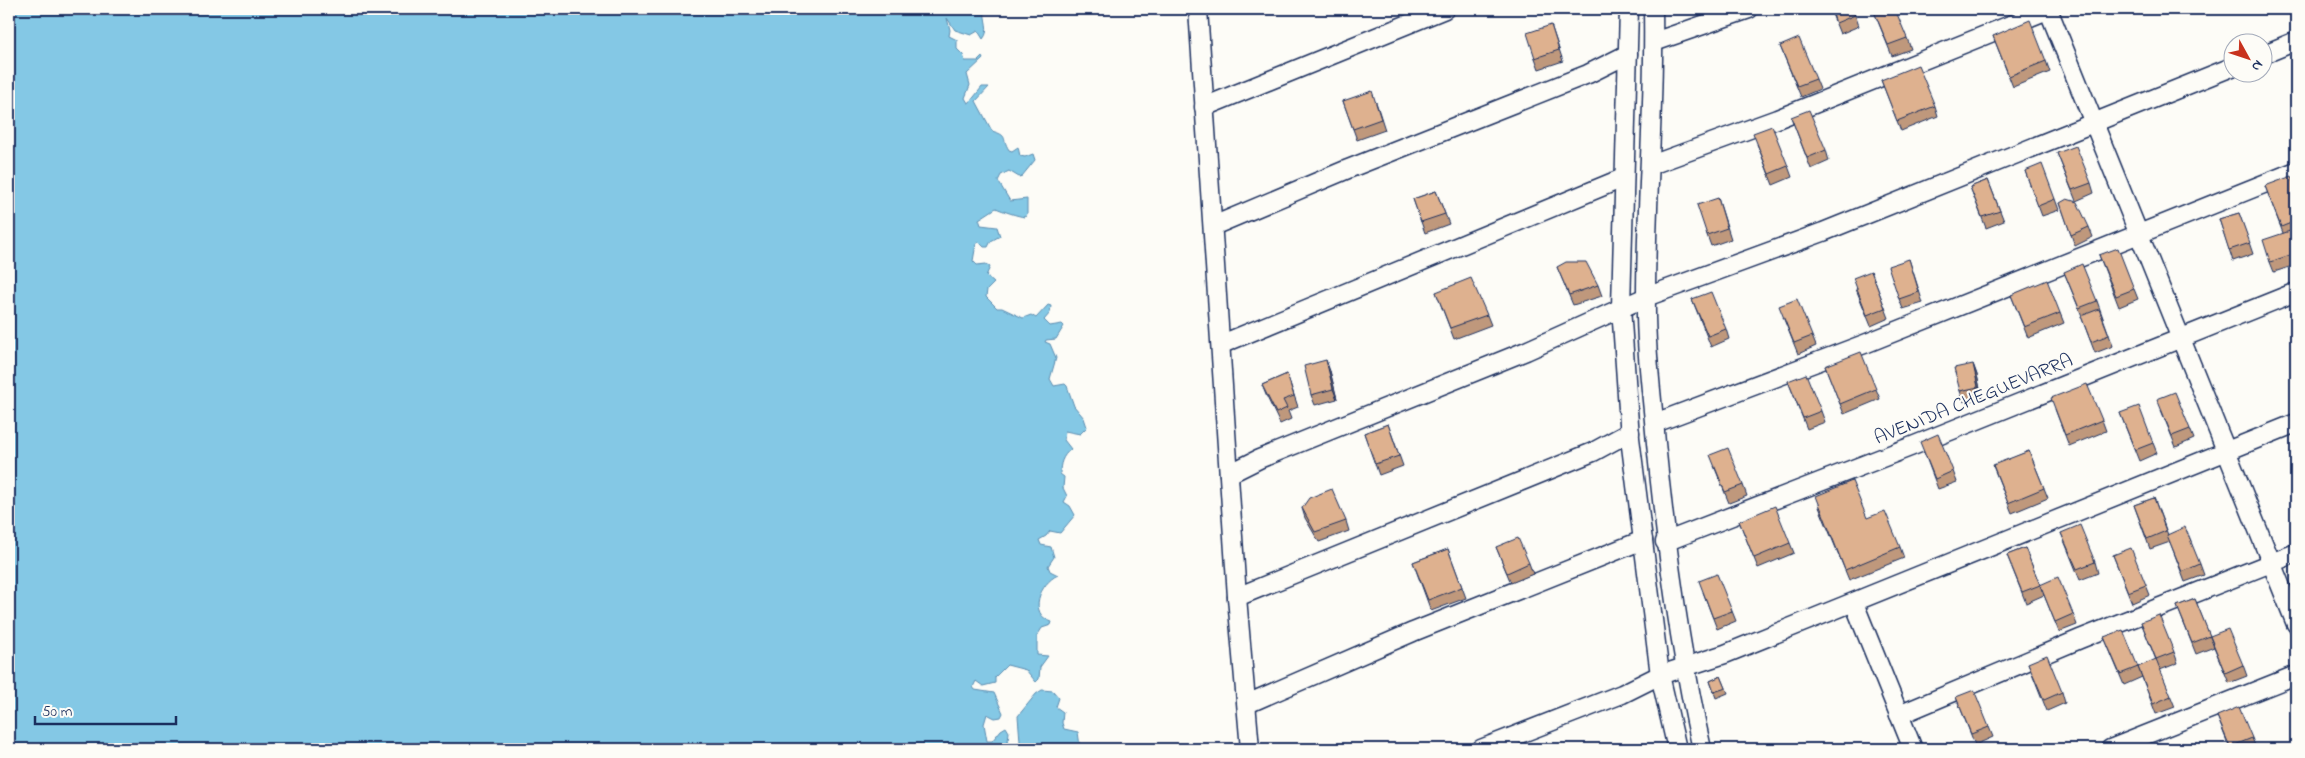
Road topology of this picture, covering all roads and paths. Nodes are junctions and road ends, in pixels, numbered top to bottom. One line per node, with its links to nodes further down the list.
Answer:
1 (1198, 9): 12 (street)
2 (1445, 9): 12 (street)
3 (1628, 9): 10 (street)
4 (1653, 9): 8 (street)
5 (1748, 9): 8 (street)
6 (2049, 9): 13 (street); 14 (street)
7 (2296, 41): 9 (street)
8 (1654, 42): 14 (street)
9 (2272, 51)
10 (1628, 54): 16 (street); 17 (street)
11 (2222, 71): 13 (street)
12 (1204, 108): 17 (street)
13 (2093, 122): 18 (street); 20 (street)
14 (1651, 165): 20 (street)
15 (2296, 171): 18 (street)
16 (1624, 178): 21 (street); 23 (street)
17 (1213, 226): 23 (street)
18 (2140, 234): 22 (street); 24 (street)
19 (2296, 292): 22 (street, AVENIDA CHEGUEVARRA)
20 (1646, 297): 21 (street); 24 (street)
21 (1621, 307): 26 (street); 28 (street)
22 (2181, 338): 27 (street); 30 (street, AVENIDA CHEGUEVARRA)
23 (1222, 344): 28 (street)
24 (1654, 423): 30 (street)
25 (2296, 423): 27 (street)
26 (1630, 432): 29 (street); 33 (street)
27 (2226, 451): 32 (street); 34 (street)
28 (1229, 474): 33 (street)
29 (1643, 540): 37 (street); 39 (street)
30 (1666, 542): 36 (street)
31 (2296, 554): 32 (street)
32 (2272, 563): 35 (street); 40 (street)
33 (1237, 597): 39 (street)
34 (1854, 603): 36 (street); 40 (street)
35 (2296, 624)
36 (1685, 666): 37 (street); 44 (street)
37 (1660, 675): 42 (street); 43 (street)
38 (2296, 675): 46 (street)
39 (1247, 704): 41 (street)
40 (1899, 715): 45 (street)
41 (1250, 749)
42 (1481, 749)
43 (1677, 749)
44 (1702, 749)
45 (1913, 749)
46 (2110, 749)

